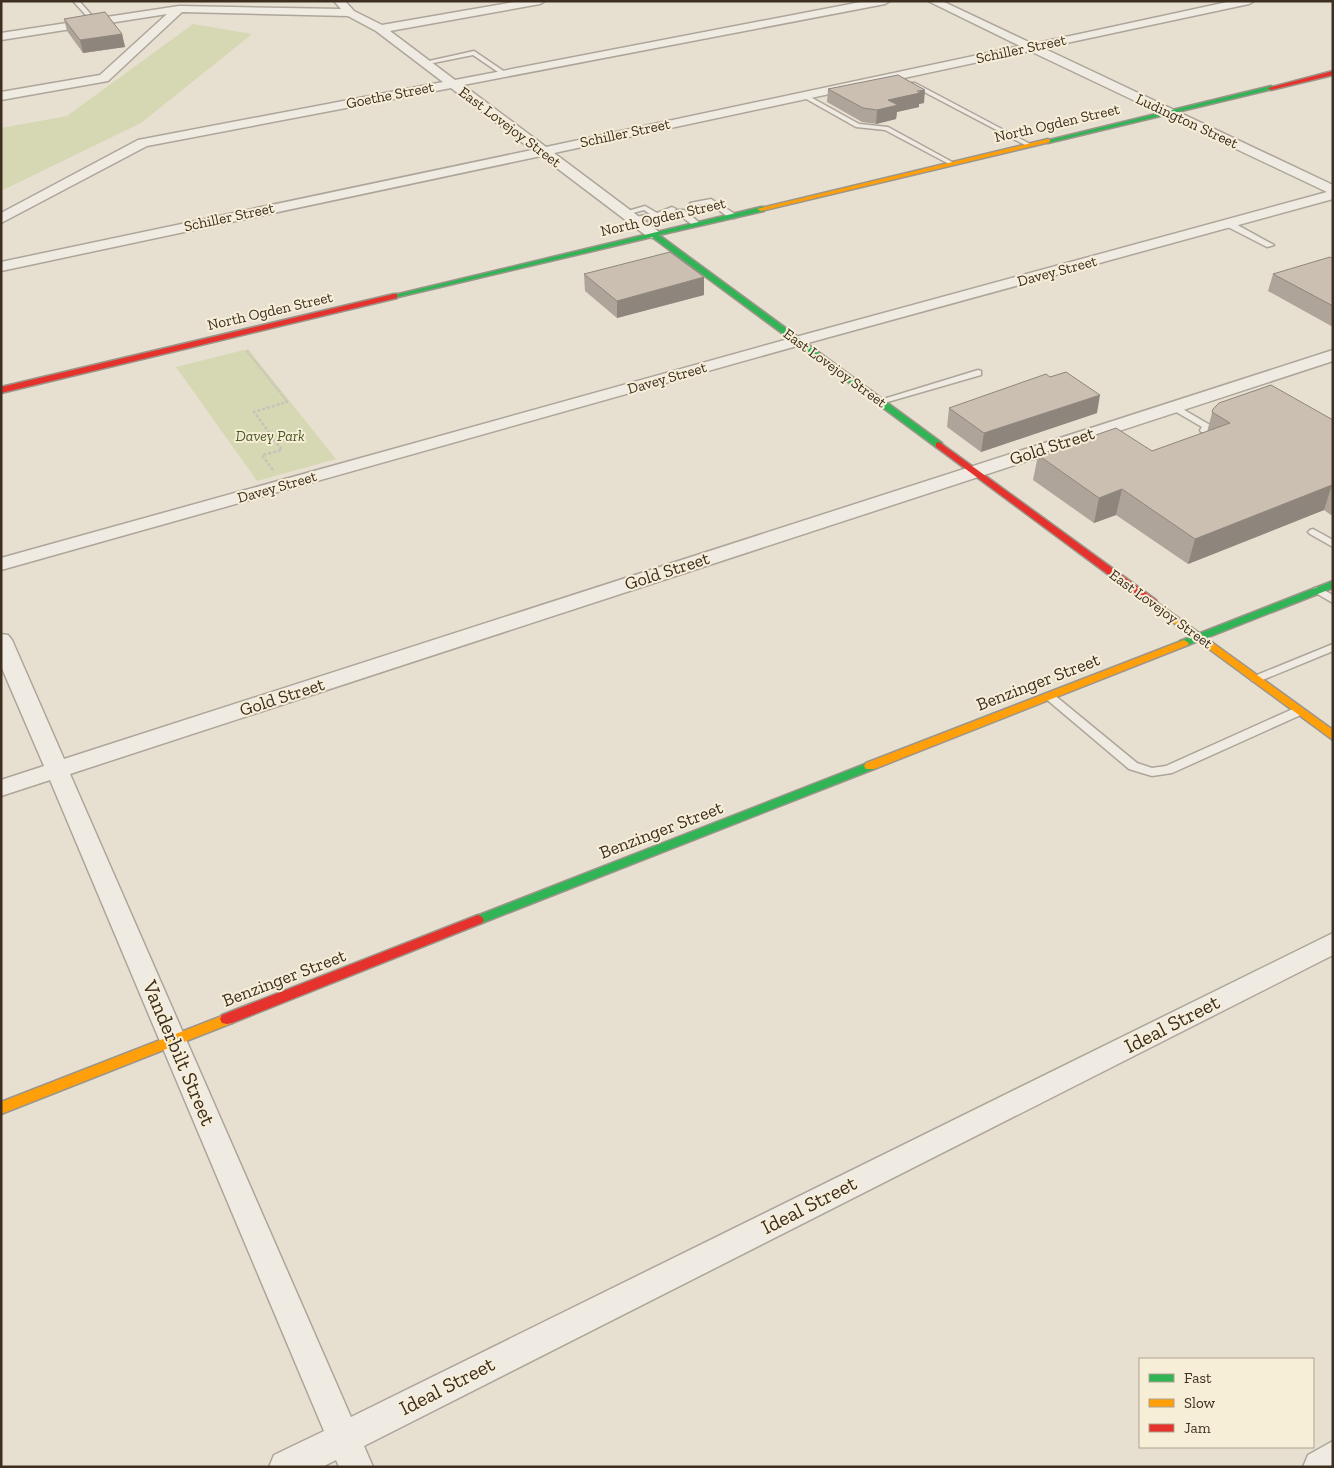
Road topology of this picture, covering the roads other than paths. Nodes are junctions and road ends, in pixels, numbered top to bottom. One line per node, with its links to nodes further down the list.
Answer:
1 (76, 1): 9 (lane)
2 (338, 1): 8 (street, East Lovejoy Street)
3 (540, 1): 10 (street)
4 (884, 1): 15 (street, Goethe Street)
5 (933, 1): 12 (street, Ludington Street)
6 (1249, 1): 12 (street, Schiller Street)
7 (182, 5): 8 (street); 9 (street); 19 (street)
8 (350, 13): 10 (street, East Lovejoy Street)
9 (96, 22): 11 (street)
10 (380, 30): 13 (street, East Lovejoy Street)
11 (1, 37)
12 (1030, 47): 16 (street, Schiller Street); 20 (street, Ludington Street)
13 (423, 63): 15 (lane); 17 (street, East Lovejoy Street)
14 (1333, 73): 20 (street, North Ogden Street)
15 (503, 74): 17 (street, Goethe Street)
16 (897, 76): 18 (street, Schiller Street); 21 (lane)
17 (450, 83): 22 (street, East Lovejoy Street); 30 (street, Goethe Street)
18 (803, 95): 22 (street, Schiller Street); 23 (lane)
19 (1, 96)
20 (1170, 112): 21 (street, North Ogden Street); 24 (street, Ludington Street)
21 (1029, 145): 23 (street, North Ogden Street)
22 (541, 150): 28 (street, East Lovejoy Street); 35 (street, Schiller Street)
23 (951, 164): 29 (street, North Ogden Street)
24 (1333, 190)
25 (1333, 195): 32 (street, Davey Street)
26 (699, 204): 29 (lane)
27 (656, 215): 28 (lane); 28 (lane); 31 (lane)
28 (630, 216): 33 (street, East Lovejoy Street)
29 (732, 216): 31 (street, North Ogden Street)
30 (1, 219)
31 (698, 224): 33 (street, North Ogden Street)
32 (1229, 224): 34 (lane); 36 (street, Davey Street)
33 (653, 234): 36 (street, East Lovejoy Street); 39 (street, North Ogden Street)
34 (1270, 245)
35 (1, 266)
36 (798, 341): 40 (street, East Lovejoy Street); 46 (street, Davey Street)
37 (1333, 356): 41 (street, Gold Street)
38 (978, 373): 40 (lane)
39 (1, 390)
40 (881, 402): 43 (street, East Lovejoy Street)
41 (1174, 406): 42 (lane); 43 (street, Gold Street)
42 (1201, 435)
43 (975, 471): 50 (street, East Lovejoy Street); 57 (street, Gold Street)
44 (1313, 532): 45 (lane)
45 (1333, 544)
46 (1, 564)
47 (1333, 584): 48 (street, Benzinger Street)
48 (1318, 590): 49 (lane); 50 (street, Benzinger Street)
49 (1333, 600)
50 (1199, 637): 53 (street, East Lovejoy Street); 54 (street, Benzinger Street)
51 (1, 640): 57 (street, Vanderbilt Street)
52 (1333, 647): 53 (lane)
53 (1256, 679): 55 (street, East Lovejoy Street)
54 (1049, 696): 55 (lane); 60 (street, Benzinger Street)
55 (1299, 711): 56 (street, East Lovejoy Street)
56 (1333, 736)
57 (57, 770): 58 (street, Gold Street); 60 (street, Vanderbilt Street)
58 (1, 788)
59 (1333, 943): 62 (street, Ideal Street)
60 (174, 1040): 61 (street, Benzinger Street); 62 (street, Vanderbilt Street)
61 (1, 1108)
62 (343, 1438): 64 (street, Ideal Street); 65 (street, Vanderbilt Street)
63 (1333, 1458): 66 (street)
64 (286, 1467)
65 (356, 1467)
66 (1320, 1467)

